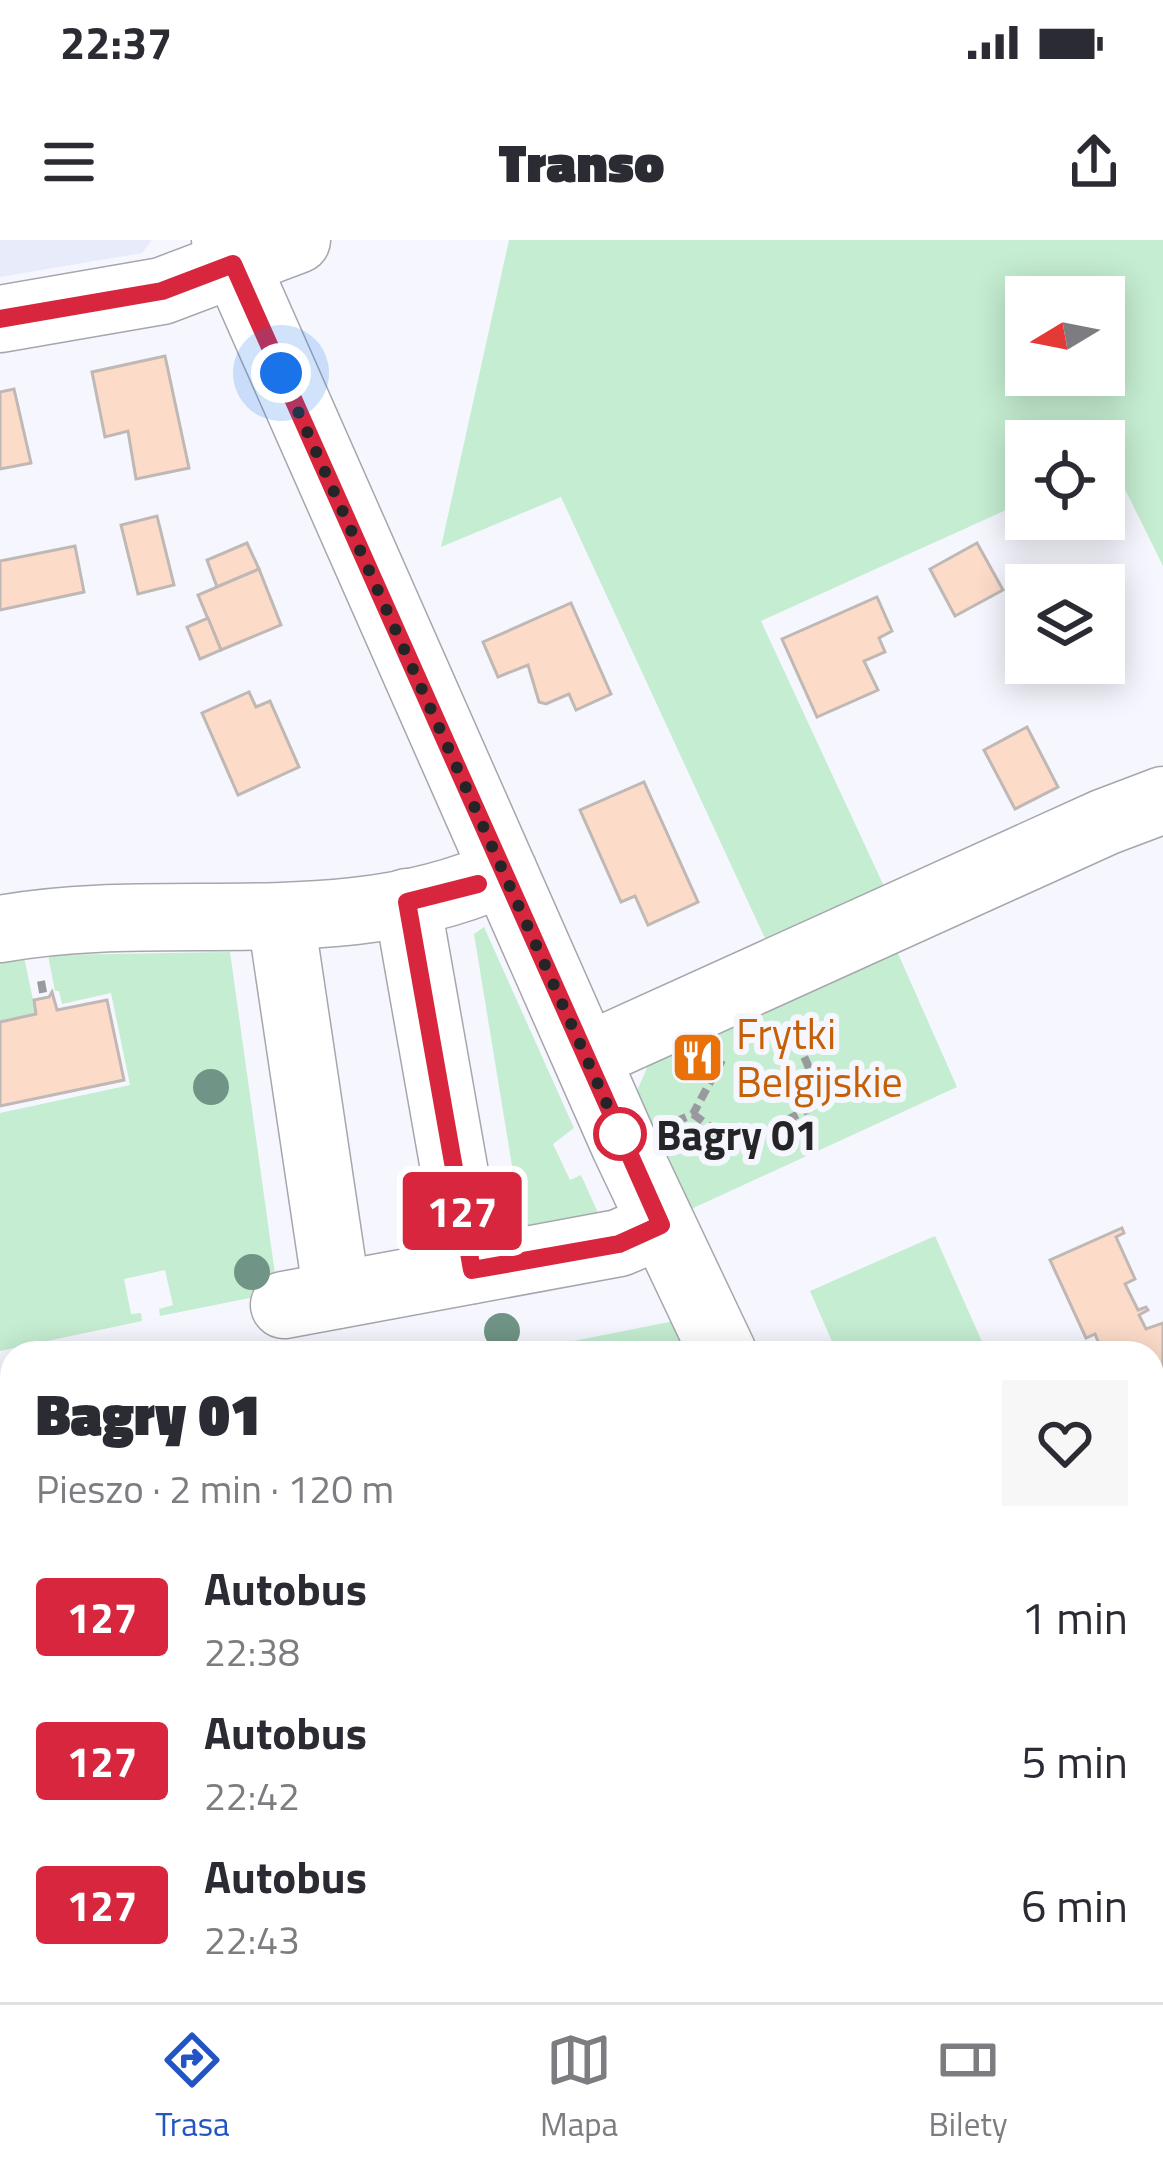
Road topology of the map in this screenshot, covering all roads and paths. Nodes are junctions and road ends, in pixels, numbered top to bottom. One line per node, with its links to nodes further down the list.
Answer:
1 (297, 240): 2 (street)
2 (229, 252): 3 (street); 5 (street)
3 (0, 319)
4 (1163, 800): 11 (street)
5 (504, 872): 6 (street); 11 (street)
6 (407, 902): 7 (street); 13 (street)
7 (281, 919): 8 (street); 13 (street)
8 (0, 929)
9 (762, 1041): 10 (path)
10 (729, 1055)
11 (586, 1058): 12 (street)
12 (661, 1225): 13 (street); 14 (street)
13 (472, 1270)
14 (717, 1341)

